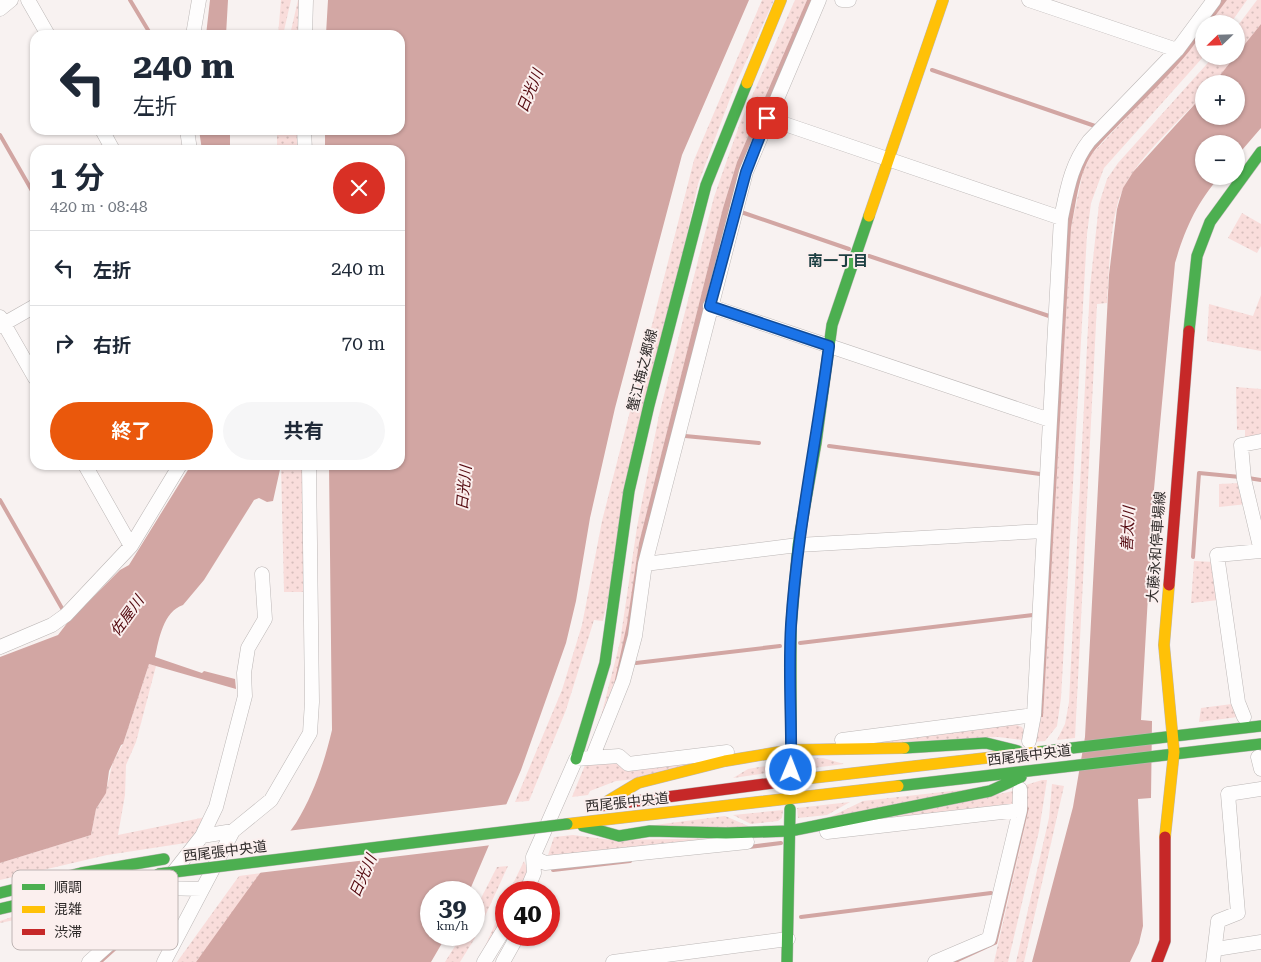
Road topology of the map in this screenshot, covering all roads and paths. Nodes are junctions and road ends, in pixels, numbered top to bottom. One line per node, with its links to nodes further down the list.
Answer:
1 (11, 0): 12 (street)
2 (28, 0): 13 (street)
3 (199, 0): 14 (street)
4 (306, 0): 15 (street)
5 (781, 0): 46 (main road, 蟹江梅之郷線)
6 (819, 0): 17 (street)
7 (842, 0): 8 (street)
8 (849, 0)
9 (943, 0): 19 (main road)
10 (1030, 0): 16 (street)
11 (1214, 0): 16 (street)
12 (0, 9)
13 (45, 30)
14 (194, 30)
15 (305, 30)
16 (1177, 50): 20 (street)
17 (767, 118): 19 (street); 21 (street)
18 (1261, 152): 40 (main road, 大藤永和停車場線)
19 (888, 159): 20 (street); 24 (main road)
20 (1061, 218): 26 (street)
21 (710, 306): 24 (street); 34 (street)
22 (30, 308): 23 (street)
23 (1, 322): 25 (street)
24 (829, 346): 26 (street); 32 (main road)
25 (30, 370)
26 (1050, 420): 31 (street)
27 (1261, 441): 38 (street)
28 (88, 470): 33 (street)
29 (177, 470): 33 (street)
30 (309, 470): 57 (street)
31 (1044, 531): 32 (street); 37 (street)
32 (798, 545): 34 (street); 42 (main road)
33 (131, 546): 36 (street)
34 (645, 564): 45 (street)
35 (262, 574): 59 (street)
36 (0, 647)
37 (1034, 715): 41 (street); 42 (street)
38 (1244, 717)
39 (1261, 726): 40 (main road, 西尾張中央道)
40 (1173, 738): 41 (main road, 西尾張中央道); 43 (main road, 大藤永和停車場線)
41 (1030, 748): 42 (main road); 42 (main road, 西尾張中央道)
42 (791, 749): 45 (street); 48 (main road)
43 (1174, 752): 44 (main road, 西尾張中央道); 47 (main road, 西尾張中央道); 84 (main road, 大藤永和停車場線)
44 (1260, 756)
45 (592, 758): 46 (street)
46 (576, 759): 61 (street)
47 (1040, 769): 55 (main road, 西尾張中央道); 56 (main road)
48 (791, 770)
49 (1020, 789): 52 (street)
50 (1261, 789): 76 (street)
51 (790, 810): 58 (main road)
52 (1020, 810): 56 (street); 83 (street)
53 (563, 811): 54 (main road)
54 (543, 813)
55 (572, 823): 58 (main road); 64 (main road, 西尾張中央道, bridge)
56 (813, 828): 58 (main road)
57 (233, 831): 59 (street); 68 (street)
58 (790, 831): 61 (street); 70 (main road)
59 (202, 836): 63 (street)
60 (232, 850): 62 (main road, 西尾張中央道)
61 (539, 860): 65 (street); 66 (street)
62 (98, 870)
63 (162, 870)
64 (178, 876)
65 (531, 881)
66 (537, 881)
67 (178, 884): 68 (street)
68 (202, 889): 69 (street)
69 (178, 935)
70 (788, 939): 81 (street); 82 (main road)
71 (1261, 942): 76 (street)
72 (495, 944): 79 (street)
73 (512, 946): 80 (street)
74 (102, 950): 77 (street)
75 (170, 950): 78 (street)
76 (1214, 956)
77 (89, 962)
78 (164, 962)
79 (484, 962)
80 (503, 962)
81 (613, 962)
82 (787, 962)
83 (935, 962)
84 (1157, 962)

